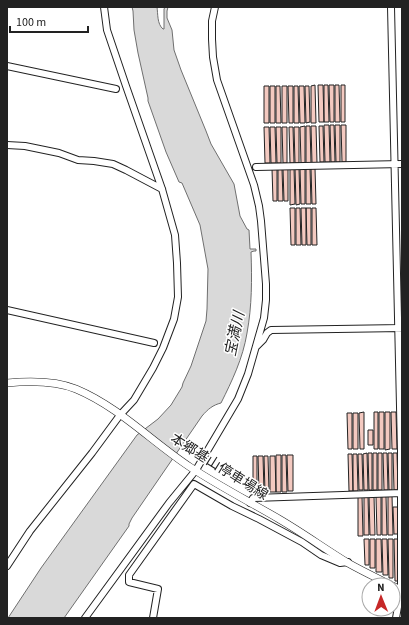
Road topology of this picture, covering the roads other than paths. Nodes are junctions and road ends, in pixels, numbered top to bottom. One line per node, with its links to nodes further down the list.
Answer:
1 (104, 7): 10 (street)
2 (215, 7): 14 (street)
3 (391, 7): 7 (street)
4 (7, 66): 5 (street)
5 (116, 89)
6 (7, 146): 10 (street)
7 (395, 164): 8 (street); 9 (street); 12 (street)
8 (402, 164)
9 (256, 167)
10 (162, 189): 16 (street)
11 (7, 310): 13 (street)
12 (400, 328): 14 (street); 18 (street)
13 (154, 343)
14 (255, 348): 17 (street)
15 (7, 383): 16 (main road, 本郷基山停車場線)
16 (121, 416): 17 (main road, 本郷基山停車場線); 21 (street)
17 (196, 470): 19 (main road, 本郷基山停車場線); 24 (street)
18 (401, 493): 19 (street); 23 (street)
19 (250, 503): 20 (main road, 本郷基山停車場線)
20 (348, 562): 22 (main road, 本郷基山停車場線); 25 (street)
21 (7, 566)
22 (376, 577)
23 (402, 591): 26 (street)
24 (85, 618)
25 (153, 618)
26 (396, 618)

